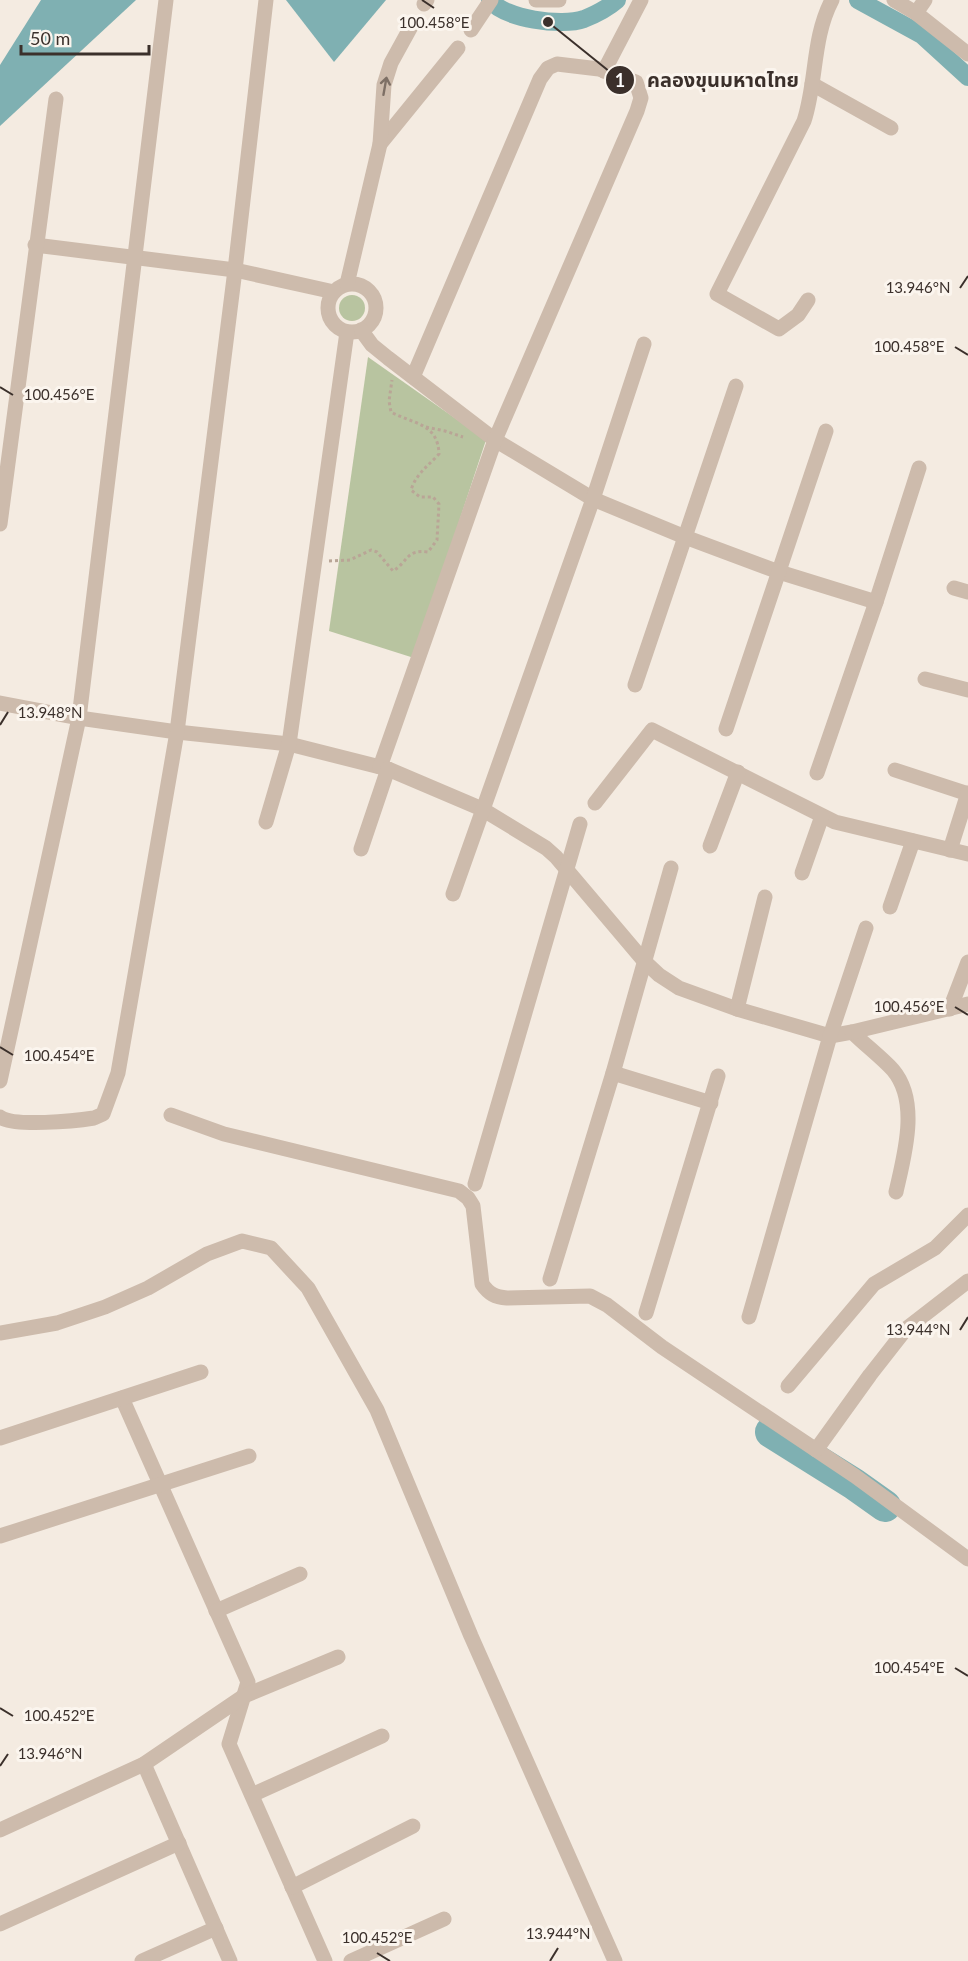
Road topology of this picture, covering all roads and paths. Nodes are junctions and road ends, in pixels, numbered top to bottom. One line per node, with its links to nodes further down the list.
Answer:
1 (166, 0): 21 (street)
2 (266, 0): 22 (street)
3 (491, 0): 12 (street)
4 (536, 0): 5 (street)
5 (559, 0)
6 (640, 0): 15 (street)
7 (894, 0): 10 (street)
8 (925, 0): 10 (street)
9 (831, 3): 16 (street)
10 (916, 13): 14 (street)
11 (413, 23): 19 (street, one-way to 11)
12 (473, 26)
13 (458, 48): 19 (street)
14 (968, 54)
15 (604, 71): 28 (street); 32 (street)
16 (812, 84): 18 (street); 24 (street)
17 (56, 99): 20 (street)
18 (891, 128)
19 (380, 144): 23 (street)
20 (35, 245): 21 (street); 35 (street)
21 (134, 256): 22 (street); 44 (street)
22 (235, 270): 23 (street); 46 (street)
23 (340, 288): 25 (street); 25 (street)
24 (808, 300)
25 (354, 331): 27 (street); 37 (street)
26 (644, 344): 34 (street)
27 (395, 363): 28 (street); 30 (path)
28 (413, 377): 32 (street)
29 (736, 386): 36 (street)
30 (424, 427): 32 (path); 37 (path)
31 (826, 431): 38 (street)
32 (494, 444): 34 (street); 48 (street)
33 (919, 468): 39 (street)
34 (593, 499): 36 (street); 54 (street)
35 (0, 524)
36 (685, 537): 38 (street); 41 (street)
37 (315, 562): 47 (street)
38 (779, 572): 39 (street); 45 (street)
39 (876, 602): 51 (street)
40 (925, 680): 42 (street)
41 (635, 685)
42 (968, 690)
43 (0, 703): 44 (street)
44 (79, 718): 46 (street); 79 (street)
45 (726, 729)
46 (177, 732): 47 (street); 82 (street)
47 (290, 744): 48 (street); 56 (street)
48 (384, 768): 54 (street); 60 (street)
49 (895, 770): 52 (street)
50 (738, 772): 53 (street); 55 (street); 59 (street)
51 (817, 773)
52 (968, 793): 61 (street)
53 (595, 802)
54 (482, 808): 64 (street); 66 (street)
55 (822, 816): 58 (street); 65 (street)
56 (266, 822)
57 (580, 824): 64 (street)
58 (913, 841): 61 (street); 68 (street)
59 (710, 846)
60 (362, 849)
61 (950, 850): 62 (street)
62 (968, 854)
63 (671, 868): 70 (street)
64 (568, 870): 70 (street); 83 (street)
65 (802, 873)
66 (453, 894)
67 (765, 897): 73 (street)
68 (890, 907)
69 (866, 928): 76 (street)
70 (644, 961): 73 (street); 77 (street)
71 (968, 962): 74 (street)
72 (968, 1004): 74 (street)
73 (737, 1009): 76 (street)
74 (950, 1009): 75 (street)
75 (852, 1032): 76 (street); 84 (street)
76 (830, 1036): 89 (street)
77 (613, 1073): 80 (street); 86 (street)
78 (718, 1076): 80 (street)
79 (0, 1081)
80 (711, 1103): 88 (street)
81 (171, 1115): 95 (street)
82 (0, 1117)
83 (475, 1184)
84 (896, 1192)
85 (968, 1215): 92 (street)
86 (550, 1279)
87 (968, 1281): 95 (street)
88 (646, 1313)
89 (749, 1317)
90 (0, 1334): 118 (street)
91 (201, 1372): 93 (street)
92 (788, 1386)
93 (122, 1398): 94 (street); 97 (street)
94 (0, 1438)
95 (816, 1450): 99 (street)
96 (249, 1456): 97 (street)
97 (160, 1484): 98 (street); 101 (street)
98 (0, 1536)
99 (968, 1559)
100 (300, 1574): 101 (street)
101 (216, 1611): 103 (street)
102 (338, 1657): 103 (street)
103 (244, 1696): 105 (street); 106 (street)
104 (382, 1736): 106 (street)
105 (144, 1764): 108 (street); 109 (street)
106 (252, 1796): 110 (street)
107 (413, 1826): 110 (street)
108 (0, 1830)
109 (179, 1843): 112 (street); 113 (street)
110 (292, 1887): 116 (street)
111 (444, 1919): 117 (street)
112 (0, 1924)
113 (216, 1928): 114 (street); 115 (street)
114 (142, 1961)
115 (230, 1961)
116 (325, 1961)
117 (351, 1961)
118 (615, 1961)

